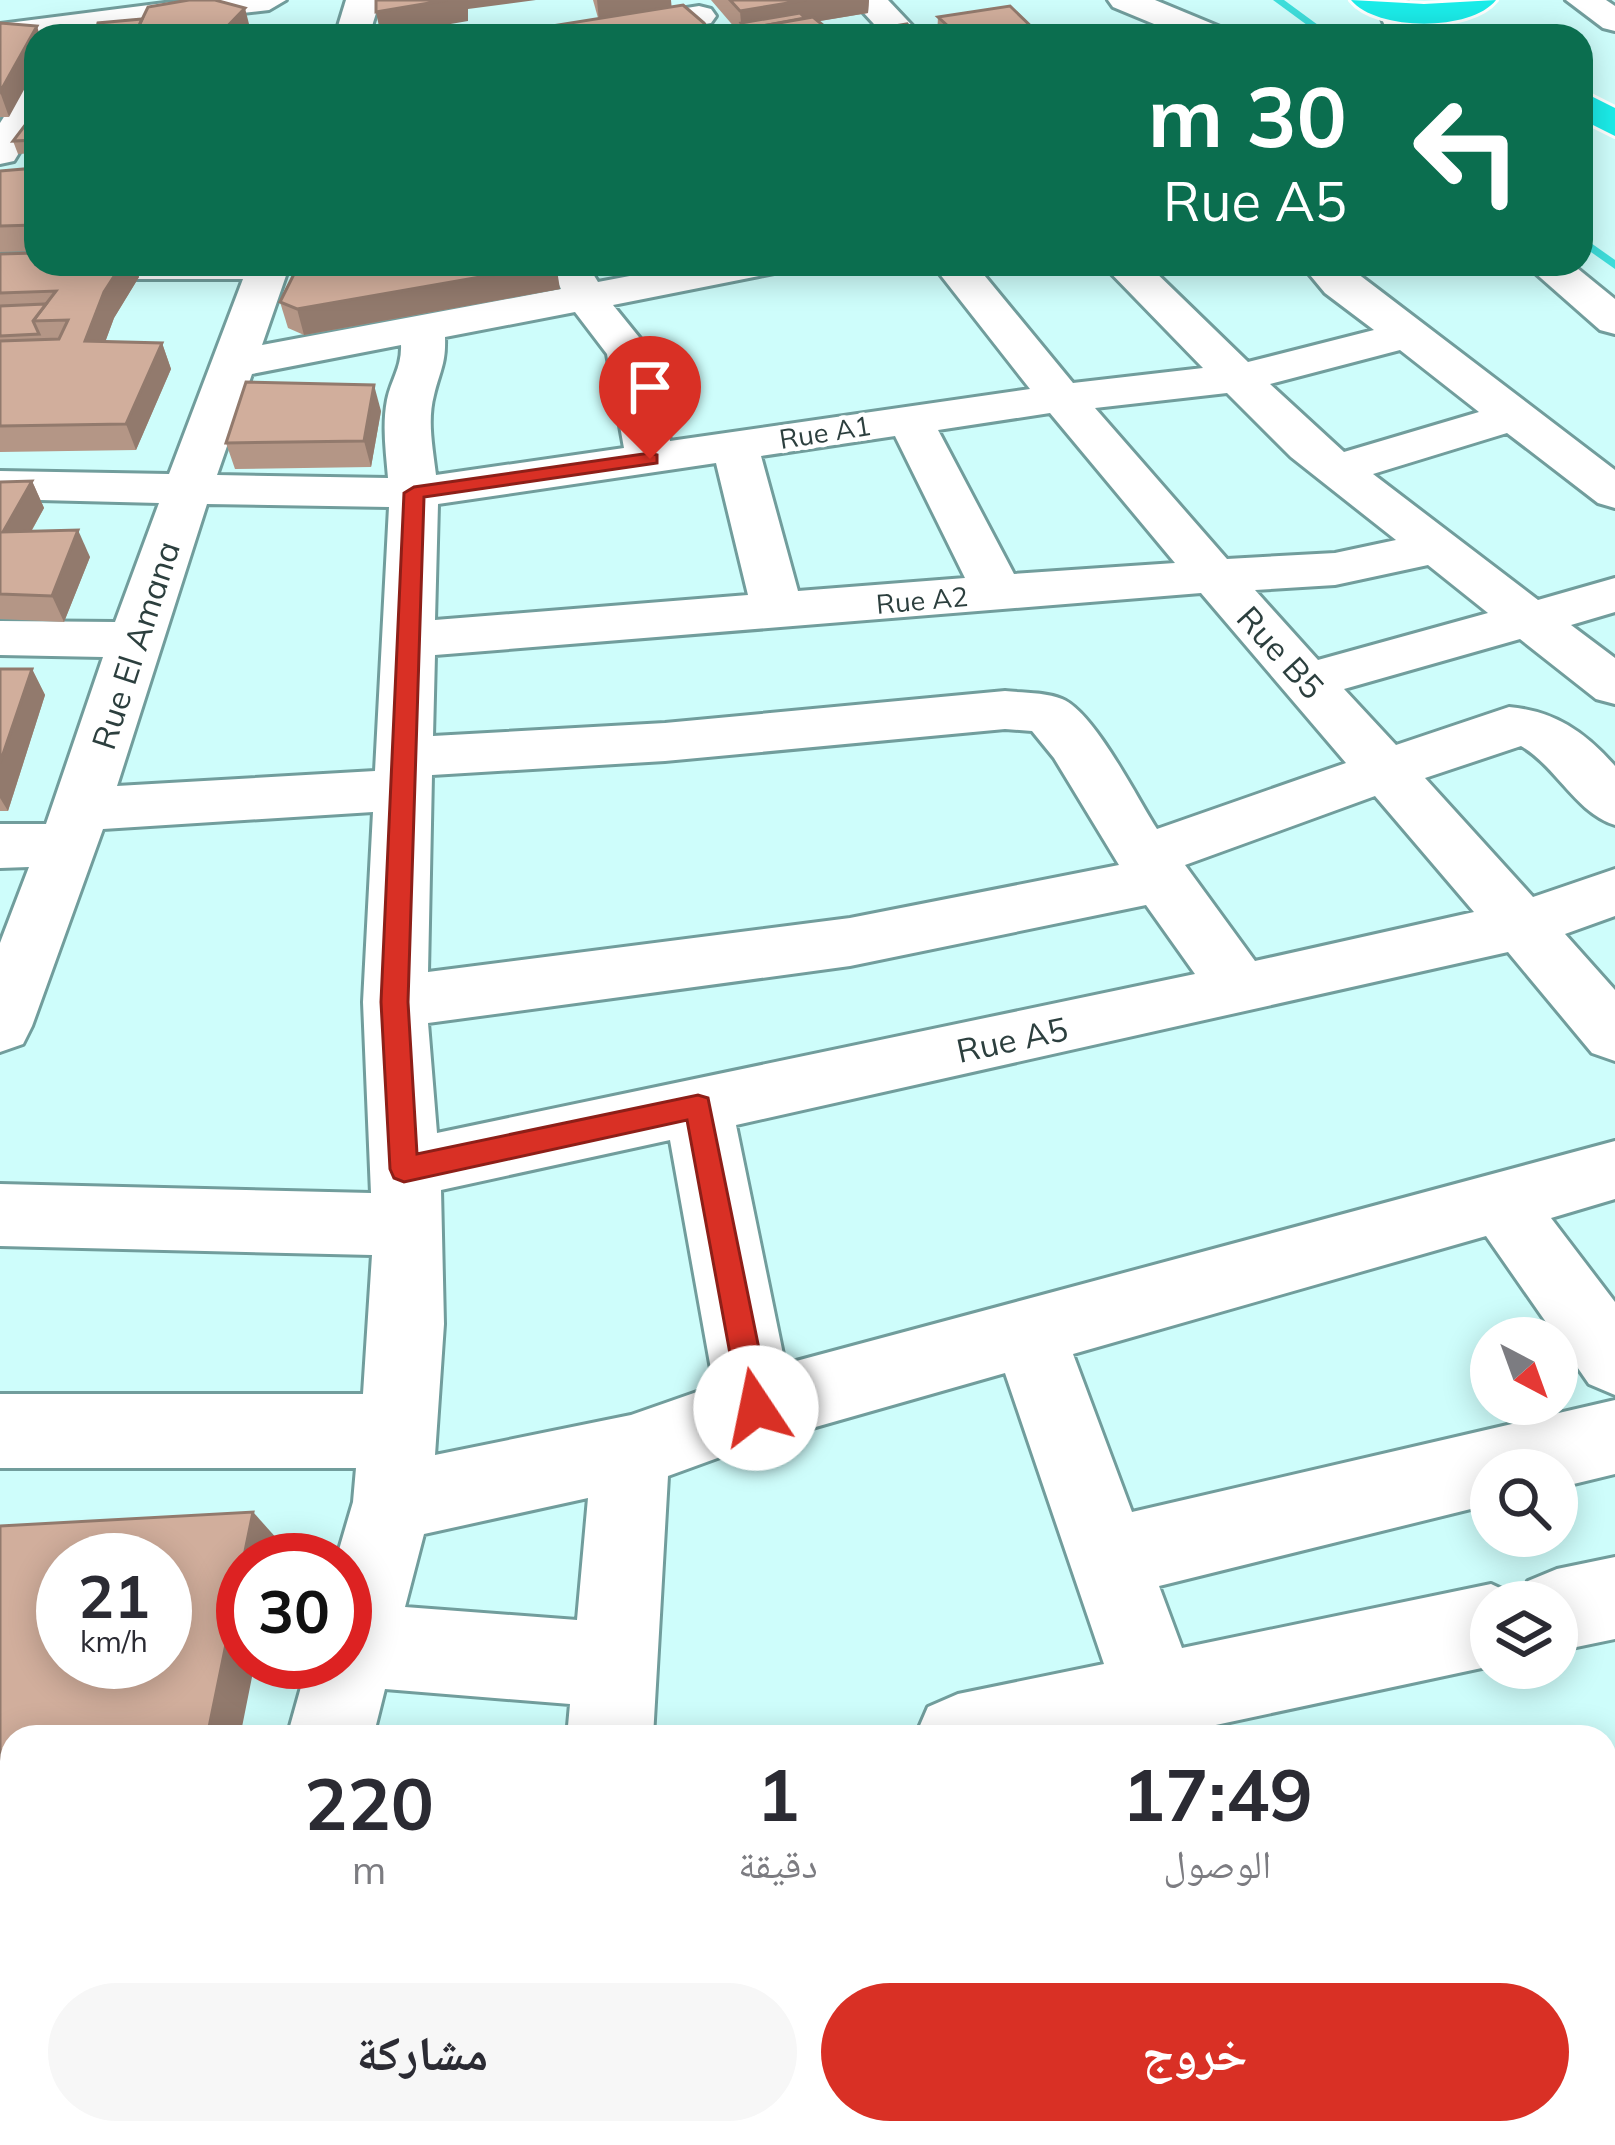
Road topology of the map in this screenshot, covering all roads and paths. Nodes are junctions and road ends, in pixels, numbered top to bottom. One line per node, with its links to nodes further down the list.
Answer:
1 (869, 0): 11 (street)
2 (1125, 0): 12 (street)
3 (1479, 0): 5 (highway); 14 (highway)
4 (1583, 0): 8 (street)
5 (1396, 14): 13 (highway)
6 (275, 15): 9 (street)
7 (700, 17): 10 (street)
8 (1615, 21)
9 (111, 24)
10 (654, 24)
11 (893, 24)
12 (1184, 24)
13 (1426, 24)
14 (1500, 24)
15 (24, 114): 16 (street)
16 (0, 153)
17 (264, 276): 27 (street, Rue El Amana)
18 (638, 276): 23 (street)
19 (976, 276): 29 (street, Rue B5)
20 (1135, 276): 28 (street)
21 (1333, 276): 26 (street)
22 (1561, 276): 24 (street)
23 (577, 282): 25 (street); 33 (street)
24 (1615, 321)
25 (423, 329): 27 (street); 37 (street)
26 (1408, 335): 28 (street, Rue A1); 30 (street)
27 (234, 364): 36 (street, Rue El Amana)
28 (1238, 378): 29 (street, Rue A1); 34 (street)
29 (1061, 398): 31 (street, Rue A1); 41 (street, Rue B5)
30 (1515, 416): 34 (street); 38 (street)
31 (910, 419): 32 (street, Rue A1); 42 (street)
32 (735, 446): 33 (street, Rue A1); 44 (street)
33 (650, 459): 37 (street, Rue A1)
34 (1337, 469): 39 (street)
35 (0, 485): 36 (street, Rue A1)
36 (187, 489): 37 (street, Rue A1); 47 (street, Rue El Amana)
37 (414, 493): 48 (street)
38 (1615, 493)
39 (1436, 548): 40 (street, Rue A2); 45 (street)
40 (1335, 569): 41 (street, Rue A2); 49 (street)
41 (1214, 578): 42 (street, Rue A2); 50 (street, Rue B5)
42 (999, 593): 44 (street, Rue A2)
43 (1615, 595): 45 (street)
44 (778, 612): 48 (street, Rue A2)
45 (1526, 618): 49 (street); 51 (street)
46 (0, 638): 47 (street)
47 (136, 640): 55 (street, Rue El Amana)
48 (406, 640): 53 (street)
49 (1413, 653): 50 (street)
50 (1308, 681): 52 (street, Rue B5)
51 (1615, 686)
52 (1387, 771): 54 (street); 57 (street); 59 (street, Rue B5)
53 (402, 774): 55 (street); 57 (street); 61 (street)
54 (1615, 804)
55 (74, 827): 56 (street); 62 (street, Rue El Amana)
56 (0, 845)
57 (1153, 868): 60 (street); 61 (street)
58 (1615, 892): 59 (street, Rue A5)
59 (1522, 925): 60 (street, Rue A5); 63 (street, Rue B5)
60 (1241, 989): 64 (street, Rue A5)
61 (394, 1002): 66 (street)
62 (0, 1026)
63 (1615, 1035)
64 (698, 1106): 66 (street, Rue A5); 71 (street)
65 (1615, 1170): 67 (street)
66 (406, 1197): 68 (street, Rue A5); 75 (street)
67 (1502, 1201): 69 (street); 70 (street)
68 (0, 1216)
69 (1029, 1336): 71 (street); 76 (street)
70 (1615, 1360)
71 (756, 1408): 74 (street)
72 (0, 1432): 75 (street)
73 (1615, 1437): 76 (street)
74 (631, 1452): 75 (street); 83 (street)
75 (395, 1467): 77 (street)
76 (1108, 1558): 84 (street)
77 (372, 1572)
78 (1615, 1598): 79 (street)
79 (1578, 1606)
80 (1470, 1631): 84 (street)
81 (372, 1649): 83 (street)
82 (344, 1689): 85 (street)
83 (611, 1701)
84 (1166, 1717): 86 (street)
85 (333, 1725)
86 (1083, 1725)

